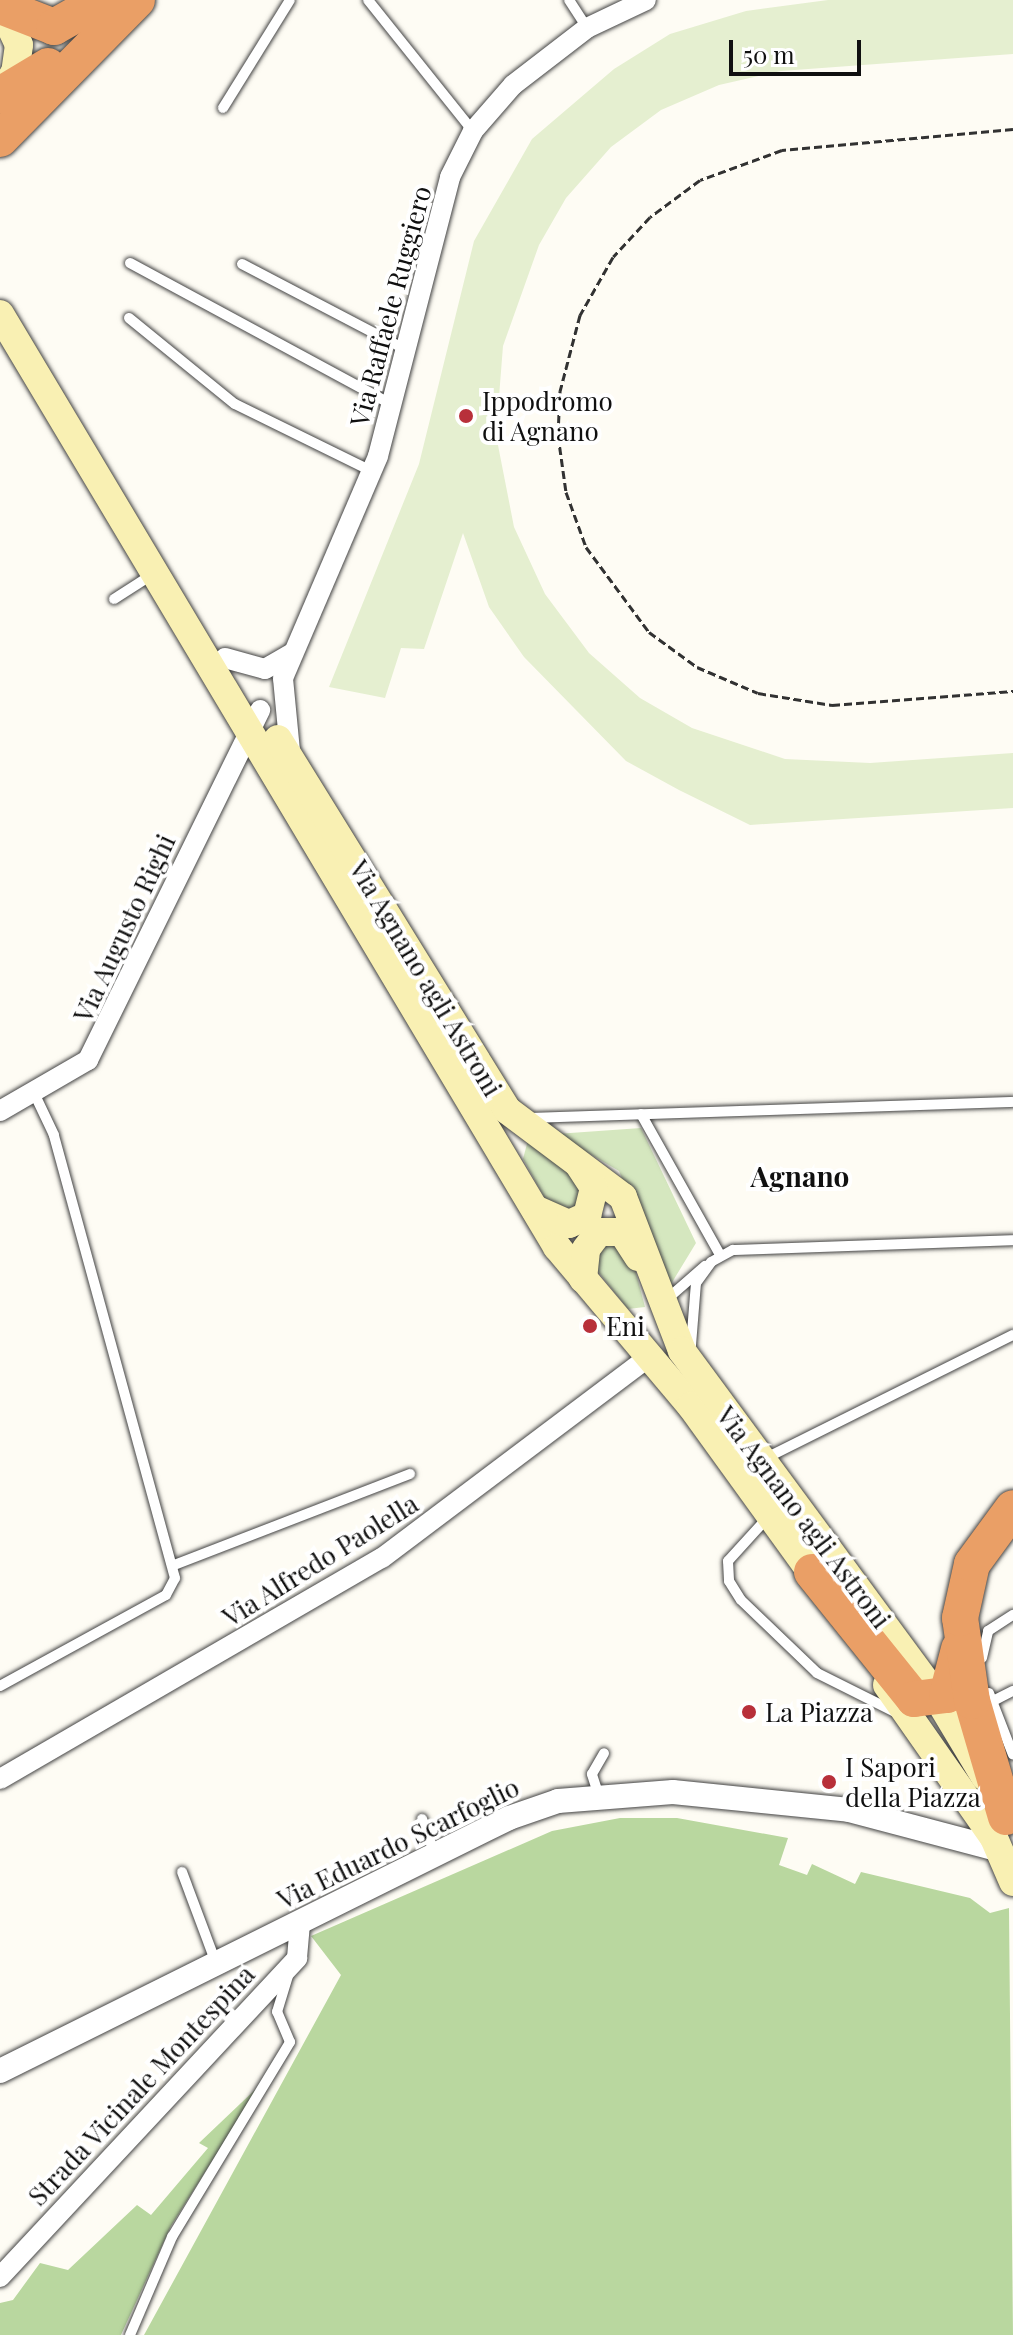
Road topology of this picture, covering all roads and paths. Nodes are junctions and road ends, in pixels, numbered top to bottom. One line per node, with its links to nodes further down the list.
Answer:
1 (137, 0): 7 (highway)
2 (290, 0): 10 (lane)
3 (368, 0): 12 (lane)
4 (569, 0): 8 (lane)
5 (642, 0): 8 (street, Via Raffaele Ruggiero)
6 (2, 6): 7 (highway); 9 (main road)
7 (103, 16): 9 (highway); 13 (highway)
8 (587, 28): 12 (street, Via Raffaele Ruggiero)
9 (0, 95)
10 (223, 108)
11 (1013, 129): 26 (path)
12 (473, 131): 19 (street, Via Raffaele Ruggiero)
13 (0, 139)
14 (130, 263): 20 (lane)
15 (242, 264): 19 (lane)
16 (0, 290): 25 (main road, Via Agnano agli Astroni)
17 (0, 314): 22 (main road, Via Agnano agli Astroni)
18 (129, 318): 21 (lane)
19 (403, 348): 20 (street, Via Raffaele Ruggiero)
20 (391, 404): 21 (street, Via Raffaele Ruggiero)
21 (371, 471): 24 (street, Via Raffaele Ruggiero)
22 (156, 573): 23 (lane); 27 (main road, Via Agnano agli Astroni)
23 (114, 599)
24 (291, 654): 25 (street); 28 (street, Via Raffaele Ruggiero)
25 (225, 658): 27 (main road, Via Agnano agli Astroni)
26 (1013, 691)
27 (254, 717): 28 (main road, Via Agnano agli Astroni); 29 (street, Via Augusto Righi); 35 (main road, Via Agnano agli Astroni)
28 (293, 763): 33 (main road, Via Agnano agli Astroni)
29 (35, 1095): 31 (street, Via Augusto Righi); 50 (lane)
30 (1013, 1102): 32 (lane)
31 (0, 1111)
32 (641, 1114): 33 (lane); 38 (lane)
33 (528, 1126): 34 (main road, Via Agnano agli Astroni); 35 (main road)
34 (567, 1151): 36 (main road); 41 (main road, Via Agnano agli Astroni)
35 (518, 1180): 36 (main road, Via Agnano agli Astroni)
36 (535, 1209): 40 (main road, Via Agnano agli Astroni)
37 (1013, 1240): 38 (lane)
38 (720, 1255): 39 (lane)
39 (711, 1262): 41 (lane); 45 (lane)
40 (583, 1279): 41 (main road); 42 (main road, Via Agnano agli Astroni)
41 (661, 1304): 42 (main road); 45 (main road, Via Agnano agli Astroni)
42 (610, 1312): 44 (main road, Via Agnano agli Astroni)
43 (1013, 1335): 46 (lane)
44 (649, 1357): 49 (main road, Via Agnano agli Astroni); 60 (street, Via Alfredo Paolella)
45 (699, 1377): 46 (main road, Via Agnano agli Astroni)
46 (762, 1460): 57 (main road, Via Agnano agli Astroni)
47 (410, 1474): 50 (lane)
48 (1013, 1508): 53 (highway)
49 (770, 1515): 51 (main road, Via Agnano agli Astroni); 57 (lane)
50 (174, 1565): 54 (lane)
51 (812, 1572): 57 (highway)
52 (1013, 1615): 56 (lane)
53 (960, 1643): 57 (highway); 65 (highway)
54 (0, 1686)
55 (1013, 1691): 56 (lane)
56 (991, 1702): 59 (lane)
57 (924, 1709): 62 (main road, Via Agnano agli Astroni); 65 (main road, Via Agnano agli Astroni)
58 (604, 1753): 61 (lane)
59 (1013, 1755)
60 (0, 1779)
61 (598, 1793): 64 (street, Via Eduardo Scarfoglio); 66 (street, Via Eduardo Scarfoglio)
62 (967, 1797): 64 (street); 65 (main road, Via Agnano agli Astroni)
63 (422, 1819): 66 (lane)
64 (944, 1834): 65 (street, Via Eduardo Scarfoglio)
65 (1008, 1836): 68 (main road)
66 (435, 1855): 69 (street, Via Eduardo Scarfoglio)
67 (182, 1872): 71 (lane)
68 (1013, 1882)
69 (300, 1921): 70 (street); 71 (street, Via Eduardo Scarfoglio)
70 (297, 1958): 73 (street, Strada Vicinale Montespina); 74 (lane)
71 (216, 1963): 72 (street, Via Eduardo Scarfoglio)
72 (0, 2071)
73 (0, 2277)
74 (130, 2335)

